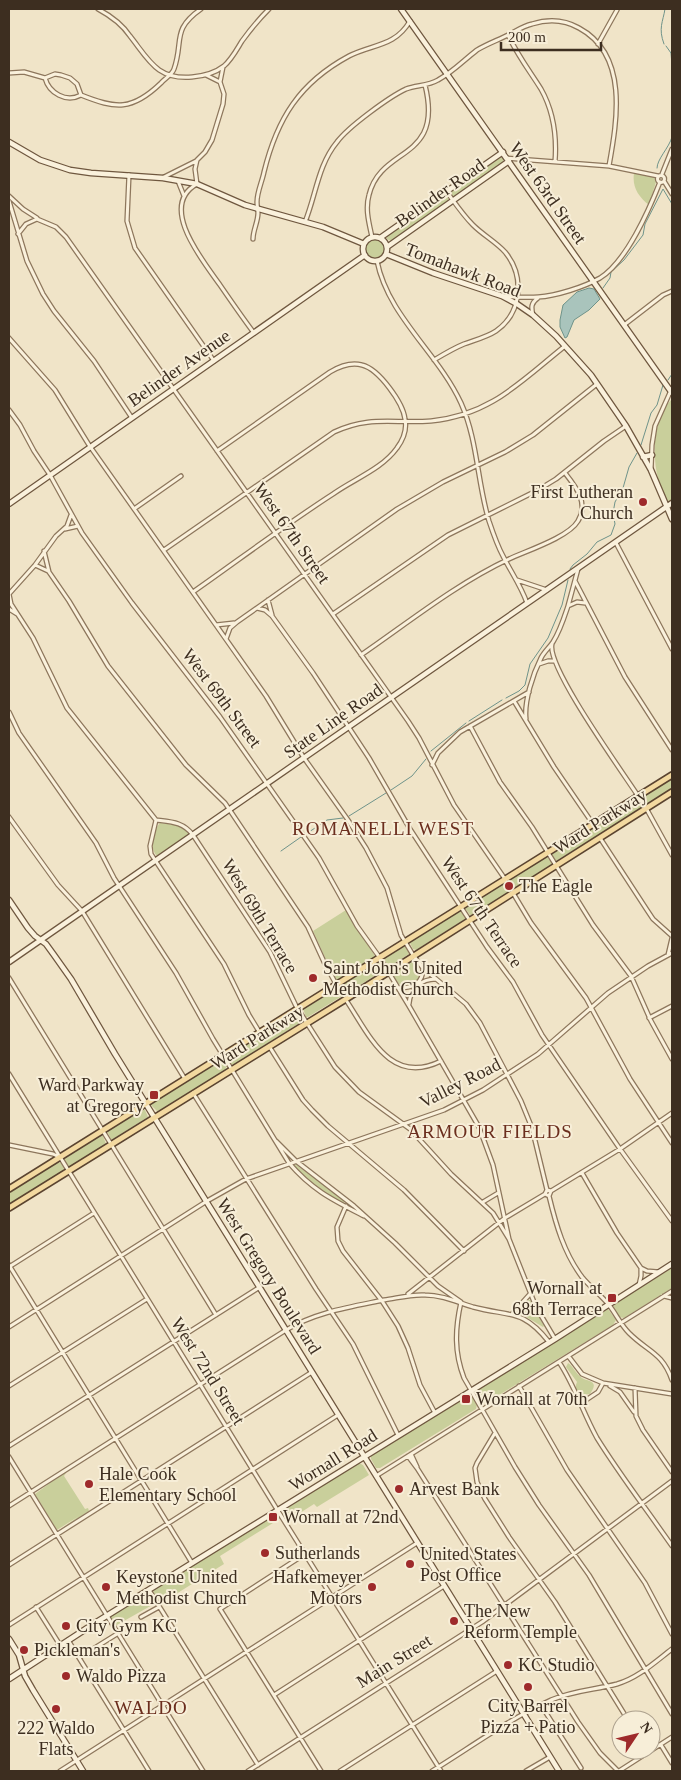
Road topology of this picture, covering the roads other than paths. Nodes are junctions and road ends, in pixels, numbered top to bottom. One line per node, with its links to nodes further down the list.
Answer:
1 (98, 9): 15 (street)
2 (201, 9): 15 (street)
3 (269, 9): 11 (street)
4 (401, 9): 6 (main road, West 63rd Street)
5 (616, 10): 10 (street)
6 (410, 21): 7 (main road, West 63rd Street); 8 (street)
7 (416, 29): 8 (street); 13 (main road, West 63rd Street)
8 (404, 30): 39 (street)
9 (508, 35): 10 (street); 13 (street); 25 (street)
10 (598, 44): 26 (street)
11 (223, 66): 14 (street); 17 (street)
12 (9, 73): 16 (street)
13 (447, 74): 18 (street); 22 (main road, West 63rd Street)
14 (206, 75): 15 (street); 17 (street)
15 (169, 76): 19 (street)
16 (45, 78): 19 (street); 19 (street)
17 (220, 82): 23 (street)
18 (425, 85): 41 (street); 43 (street)
19 (81, 95)
20 (9, 142): 27 (main road)
21 (672, 149): 28 (street)
22 (502, 152): 24 (main road, West 63rd Street); 33 (main road)
23 (197, 160): 29 (street); 32 (street)
24 (507, 160): 25 (street); 37 (main road, Belinder Road); 51 (main road, West 63rd Street)
25 (555, 162): 26 (street)
26 (609, 166): 28 (street)
27 (129, 175): 29 (main road); 63 (street)
28 (660, 175): 31 (street)
29 (163, 178): 30 (main road)
30 (178, 180): 32 (main road); 36 (street)
31 (662, 181): 34 (street); 51 (street)
32 (197, 184): 36 (street); 39 (main road)
33 (447, 192): 37 (street); 44 (main road)
34 (672, 194)
35 (9, 196): 40 (street, West 67th Street)
36 (184, 197): 59 (street)
37 (452, 200): 47 (main road, Belinder Road); 54 (street)
38 (9, 201): 42 (street)
39 (258, 208): 41 (main road); 45 (street)
40 (37, 219): 42 (street); 65 (street, West 67th Street)
41 (305, 222): 46 (main road)
42 (18, 234): 69 (street)
43 (372, 237): 44 (main road); 46 (main road)
44 (380, 238): 47 (main road)
45 (253, 239)
46 (364, 244): 49 (main road)
47 (387, 247): 48 (main road)
48 (386, 254): 50 (main road); 53 (main road, Tomahawk Road)
49 (364, 256): 50 (main road); 59 (main road, Belinder Avenue)
50 (377, 261): 62 (street)
51 (593, 280): 55 (street); 58 (main road, West 63rd Street)
52 (672, 291): 58 (street)
53 (502, 296): 54 (street); 56 (main road, Tomahawk Road)
54 (518, 297): 55 (street); 56 (street)
55 (539, 297): 57 (street)
56 (517, 304): 57 (main road, Tomahawk Road); 62 (street)
57 (533, 315): 61 (main road, Tomahawk Road)
58 (624, 324): 66 (main road, West 63rd Street)
59 (254, 333): 63 (main road, Belinder Avenue)
60 (9, 338): 72 (street)
61 (565, 346): 64 (main road, Tomahawk Road); 68 (street)
62 (434, 360): 68 (street)
63 (214, 361): 65 (main road, Belinder Avenue)
64 (597, 384): 71 (main road, Tomahawk Road); 76 (street)
65 (174, 389): 69 (main road, Belinder Avenue); 73 (street, West 67th Street)
66 (672, 391): 75 (street)
67 (9, 410): 79 (street, West 69th Street)
68 (465, 414): 70 (street); 76 (street)
69 (132, 418): 72 (main road, Belinder Avenue)
70 (406, 421): 73 (street); 81 (street); 91 (street)
71 (626, 426): 74 (main road, Tomahawk Road); 78 (street)
72 (91, 447): 79 (main road, Belinder Avenue); 85 (street)
73 (218, 451): 81 (street, West 67th Street)
74 (643, 456): 75 (main road); 77 (main road, Tomahawk Road)
75 (652, 456): 77 (street)
76 (478, 465): 87 (street); 99 (street)
77 (651, 470): 84 (main road, Tomahawk Road)
78 (566, 473): 87 (street); 95 (street)
79 (50, 475): 83 (main road, Belinder Avenue); 86 (street, West 69th Street)
80 (181, 476): 85 (street)
81 (246, 492): 91 (street, West 67th Street); 93 (street)
82 (672, 503): 84 (main road, State Line Road)
83 (9, 504)
84 (667, 507): 88 (main road, Tomahawk Road); 92 (main road, State Line Road)
85 (134, 509): 93 (street)
86 (71, 515): 89 (street, West 69th Street); 90 (street)
87 (488, 515): 95 (street); 112 (street)
88 (672, 520)
89 (78, 526): 90 (street); 135 (street, West 69th Street)
90 (64, 529): 94 (street)
91 (276, 534): 99 (street, West 67th Street); 103 (street)
92 (616, 542): 97 (main road, State Line Road); 118 (street)
93 (164, 550): 103 (street)
94 (44, 551): 96 (street); 98 (street)
95 (505, 560): 100 (street); 119 (street)
96 (35, 565): 98 (street); 104 (street)
97 (578, 569): 101 (street); 102 (main road, State Line Road)
98 (48, 572): 138 (street)
99 (304, 574): 105 (street); 112 (street, West 67th Street)
100 (517, 580): 102 (street); 106 (street)
101 (575, 581): 107 (street); 108 (street)
102 (548, 590): 106 (main road, State Line Road)
103 (193, 592): 115 (street)
104 (9, 594): 111 (street)
105 (268, 600): 109 (street); 113 (street, West 67th Terrace)
106 (527, 604): 123 (main road, State Line Road)
107 (586, 604): 108 (street); 129 (street)
108 (568, 606): 117 (street)
109 (257, 608): 113 (street, West 67th Terrace); 114 (street)
110 (9, 609): 111 (street)
111 (17, 614): 141 (street)
112 (333, 614): 119 (street, West 67th Street)
113 (272, 616): 128 (street, West 67th Terrace)
114 (237, 622): 115 (street); 116 (street)
115 (216, 625): 116 (street)
116 (226, 639): 132 (street)
117 (552, 644): 120 (street); 121 (street)
118 (672, 649)
119 (361, 655): 123 (street, West 67th Street)
120 (555, 661): 121 (street); 137 (street)
121 (539, 664): 122 (street)
122 (529, 691): 124 (street); 126 (street)
123 (392, 697): 128 (main road, State Line Road); 131 (street, West 67th Street)
124 (514, 701): 126 (street); 127 (street)
125 (9, 712): 150 (street)
126 (527, 722): 142 (street)
127 (470, 726): 130 (street); 145 (street)
128 (348, 727): 132 (main road, State Line Road); 153 (street, West 67th Terrace)
129 (672, 750)
130 (438, 753): 131 (street); 133 (street)
131 (427, 754): 133 (street, West 67th Street)
132 (304, 758): 135 (main road, State Line Road); 158 (street)
133 (432, 766): 149 (street, West 67th Street)
134 (672, 775): 137 (main road, Ward Parkway)
135 (267, 784): 138 (main road, State Line Road); 162 (street, West 69th Street)
136 (672, 792): 139 (main road, Ward Parkway)
137 (638, 796): 139 (street); 142 (main road, Ward Parkway)
138 (229, 809): 143 (main road, State Line Road); 170 (street)
139 (646, 809): 144 (main road, Ward Parkway); 146 (street)
140 (9, 817): 154 (street)
141 (156, 820): 143 (street, West 69th Terrace); 147 (street)
142 (593, 824): 145 (main road, Ward Parkway)
143 (193, 835): 147 (main road, State Line Road); 176 (street, West 69th Terrace)
144 (600, 838): 148 (main road, Ward Parkway); 156 (street)
145 (548, 852): 148 (street); 149 (main road, Ward Parkway)
146 (672, 855)
147 (156, 860): 150 (main road, State Line Road); 179 (street)
148 (556, 866): 151 (main road, Ward Parkway); 166 (street)
149 (505, 879): 153 (main road, Ward Parkway)
150 (119, 886): 154 (main road, State Line Road); 182 (street)
151 (512, 893): 155 (main road, Ward Parkway); 175 (street)
152 (9, 900): 157 (main road, West Gregory Boulevard)
153 (462, 906): 155 (street, West 67th Terrace); 158 (main road, Ward Parkway)
154 (82, 911): 157 (main road, State Line Road); 188 (street)
155 (470, 920): 160 (main road, Ward Parkway); 180 (street, West 67th Terrace)
156 (672, 937): 161 (street)
157 (40, 940): 163 (main road, State Line Road); 191 (main road, West Gregory Boulevard)
158 (405, 942): 160 (street); 162 (main road, Ward Parkway)
159 (672, 953): 161 (street, Valley Road)
160 (413, 955): 164 (street); 165 (main road, Ward Parkway)
161 (667, 955): 166 (street, Valley Road)
162 (380, 958): 165 (street, West 69th Street); 170 (main road, Ward Parkway)
163 (9, 962)
164 (423, 968): 168 (street); 169 (street)
165 (388, 971): 171 (street, West 69th Street); 172 (main road, Ward Parkway)
166 (631, 976): 175 (street, Valley Road); 177 (street)
167 (9, 978): 196 (street)
168 (437, 979): 169 (street); 187 (street)
169 (418, 984): 171 (street); 173 (street)
170 (337, 985): 176 (main road, Ward Parkway)
171 (398, 988): 173 (street, West 69th Street)
172 (346, 999): 178 (main road, Ward Parkway); 184 (street)
173 (409, 1006): 184 (street, West 69th Street)
174 (672, 1006): 177 (street)
175 (591, 1007): 180 (street, Valley Road); 194 (street)
176 (298, 1009): 178 (street, West 69th Terrace); 179 (main road, Ward Parkway)
177 (650, 1018): 183 (street)
178 (306, 1023): 181 (main road, Ward Parkway); 195 (street, West 69th Terrace)
179 (260, 1032): 182 (main road, Ward Parkway)
180 (549, 1045): 187 (street, Valley Road); 202 (street, West 67th Terrace)
181 (269, 1046): 185 (main road, Ward Parkway); 199 (street)
182 (223, 1055): 185 (street); 188 (main road, Ward Parkway)
183 (672, 1057)
184 (441, 1061): 190 (street, West 69th Street)
185 (232, 1069): 189 (main road, Ward Parkway); 197 (street)
186 (9, 1074): 203 (street, West 72nd Street)
187 (507, 1076): 190 (street, Valley Road); 210 (street)
188 (185, 1079): 191 (main road, Ward Parkway)
189 (193, 1093): 193 (main road, Ward Parkway); 208 (street)
190 (464, 1100): 195 (street, Valley Road); 211 (street, West 69th Street)
191 (146, 1103): 193 (main road, West Gregory Boulevard); 196 (main road, Ward Parkway)
192 (672, 1113): 194 (street)
193 (155, 1117): 201 (main road, Ward Parkway); 214 (main road, West Gregory Boulevard)
194 (658, 1122): 198 (street); 202 (street)
195 (404, 1124): 199 (street, Valley Road); 215 (street, West 69th Terrace)
196 (103, 1130): 201 (street); 203 (main road, Ward Parkway)
197 (276, 1141): 204 (street); 205 (street)
198 (672, 1143)
199 (350, 1144): 204 (street, Valley Road); 225 (street)
200 (9, 1145): 203 (street)
201 (111, 1145): 206 (main road, Ward Parkway); 223 (street)
202 (620, 1149): 207 (street); 221 (street, West 67th Terrace)
203 (59, 1158): 206 (street, West 72nd Street); 209 (main road, Ward Parkway)
204 (296, 1161): 205 (street, Valley Road); 213 (street)
205 (289, 1163): 208 (street, Valley Road); 216 (street)
206 (68, 1171): 217 (main road, Ward Parkway); 218 (street, West 72nd Street)
207 (582, 1173): 210 (street); 229 (street)
208 (246, 1179): 214 (street, Valley Road); 244 (street)
209 (9, 1189)
210 (549, 1190): 212 (street)
211 (498, 1192): 215 (street); 220 (street, West 69th Street)
212 (547, 1195): 220 (street); 242 (street)
213 (348, 1200): 216 (street); 219 (street)
214 (207, 1201): 223 (street, Valley Road); 233 (main road, West Gregory Boulevard)
215 (483, 1202): 222 (street, West 69th Terrace)
216 (346, 1207): 219 (street); 240 (street)
217 (9, 1208)
218 (94, 1214): 226 (street, West 72nd Street); 228 (street)
219 (368, 1218): 231 (street)
220 (505, 1218): 222 (street); 224 (street, West 69th Street)
221 (672, 1221)
222 (499, 1222): 224 (street); 225 (street)
223 (163, 1229): 226 (street, Valley Road); 246 (street)
224 (509, 1239): 235 (street)
225 (464, 1251): 231 (street)
226 (121, 1256): 239 (street, West 72nd Street); 243 (street, Valley Road)
227 (672, 1264): 230 (main road, Wornall Road)
228 (9, 1266): 243 (street)
229 (640, 1268): 230 (street); 232 (street)
230 (659, 1272): 232 (main road, Wornall Road)
231 (429, 1278): 236 (street); 241 (street)
232 (639, 1285): 242 (main road, Wornall Road)
233 (260, 1287): 246 (street); 250 (main road, West Gregory Boulevard)
234 (672, 1291): 237 (street)
235 (530, 1294): 245 (street); 248 (street)
236 (407, 1295): 240 (street); 241 (street)
237 (664, 1296): 238 (street); 247 (street)
238 (672, 1298)
239 (147, 1299): 253 (street, West 72nd Street); 255 (street)
240 (382, 1301): 244 (street); 271 (street)
241 (461, 1302): 245 (street); 265 (street)
242 (608, 1304): 247 (street); 252 (main road, Wornall Road)
243 (36, 1310): 249 (street, Valley Road); 255 (street)
244 (332, 1312): 250 (street); 275 (street)
245 (512, 1314): 251 (street)
246 (216, 1315): 253 (street)
247 (620, 1323): 256 (street); 259 (street)
248 (547, 1327): 251 (street); 252 (street)
249 (9, 1328)
250 (286, 1330): 258 (main road, West Gregory Boulevard); 261 (street)
251 (540, 1332): 254 (street)
252 (554, 1337): 254 (main road, Wornall Road)
253 (173, 1341): 261 (street, West 72nd Street); 267 (street)
254 (549, 1342): 265 (main road, Wornall Road)
255 (62, 1353): 262 (street); 267 (street)
256 (569, 1356): 257 (street); 260 (street)
257 (559, 1362): 263 (street); 268 (street)
258 (312, 1372): 272 (main road, West Gregory Boulevard); 273 (street)
259 (672, 1380)
260 (603, 1383): 264 (street); 268 (street); 270 (street)
261 (200, 1384): 273 (street, West 72nd Street); 276 (street)
262 (9, 1386)
263 (519, 1386): 269 (street); 291 (street)
264 (635, 1388): 266 (street); 270 (street)
265 (471, 1391): 269 (street); 271 (main road, Wornall Road)
266 (672, 1394)
267 (88, 1395): 276 (street); 277 (street)
268 (580, 1404): 287 (street)
269 (481, 1408): 274 (street); 278 (street)
270 (635, 1412): 282 (street)
271 (434, 1413): 275 (main road, Wornall Road)
272 (338, 1415): 279 (main road, West Gregory Boulevard); 281 (street)
273 (227, 1427): 281 (street, West 72nd Street); 284 (street)
274 (495, 1433): 296 (street); 300 (street)
275 (398, 1435): 279 (main road, Wornall Road)
276 (114, 1438): 284 (street); 286 (street)
277 (9, 1446)
278 (409, 1455): 283 (street); 305 (street)
279 (364, 1457): 283 (main road, West Gregory Boulevard); 289 (main road, Wornall Road)
280 (9, 1458): 286 (street)
281 (253, 1470): 289 (street, West 72nd Street); 290 (street)
282 (672, 1472)
283 (376, 1476): 293 (main road, West Gregory Boulevard)
284 (141, 1480): 290 (street); 292 (street)
285 (672, 1481): 287 (street, Main Street)
286 (30, 1492): 288 (street); 292 (street)
287 (641, 1503): 291 (street, Main Street); 294 (street)
288 (9, 1506)
289 (278, 1511): 295 (street, West 72nd Street); 297 (main road, Wornall Road)
290 (168, 1524): 297 (street); 299 (street)
291 (608, 1528): 296 (street, Main Street); 312 (street)
292 (56, 1535): 298 (street); 299 (street)
293 (417, 1543): 301 (main road, West Gregory Boulevard); 303 (street)
294 (672, 1546)
295 (305, 1554): 303 (street, West 72nd Street); 318 (street)
296 (574, 1554): 300 (street, Main Street); 321 (street)
297 (192, 1564): 302 (main road, Wornall Road)
298 (9, 1565)
299 (83, 1578): 306 (street); 307 (street)
300 (540, 1580): 305 (street, Main Street); 326 (street)
301 (444, 1586): 310 (main road, West Gregory Boulevard); 315 (street)
302 (149, 1590): 304 (street); 307 (main road, Wornall Road)
303 (332, 1597): 315 (street, West 72nd Street); 318 (street)
304 (160, 1606): 308 (street); 324 (street)
305 (505, 1606): 310 (street, Main Street); 328 (street)
306 (36, 1607): 309 (street); 316 (street)
307 (106, 1616): 311 (street); 314 (main road, Wornall Road)
308 (142, 1617)
309 (9, 1625)
310 (471, 1629): 322 (main road, West Gregory Boulevard); 325 (street, Main Street)
311 (117, 1634): 319 (street); 330 (street)
312 (672, 1634)
313 (9, 1639): 320 (main road)
314 (68, 1640): 316 (main road, Wornall Road); 319 (street)
315 (359, 1641): 325 (street, West 72nd Street); 327 (street)
316 (60, 1645): 320 (main road, Wornall Road)
317 (672, 1649): 321 (street)
318 (247, 1653): 324 (street); 327 (street)
319 (80, 1658): 335 (street)
320 (24, 1668): 323 (main road, Wornall Road); 341 (main road)
321 (644, 1670): 326 (street); 333 (street)
322 (497, 1671): 332 (main road, West Gregory Boulevard); 334 (street)
323 (9, 1679)
324 (205, 1679): 330 (street); 343 (street)
325 (385, 1682): 334 (street, West 72nd Street); 337 (street, Main Street)
326 (606, 1686): 328 (street); 331 (street)
327 (274, 1696): 337 (street)
328 (562, 1696): 329 (street); 356 (street)
329 (542, 1705): 332 (street); 344 (street)
330 (162, 1706): 335 (street); 349 (street)
331 (622, 1710)
332 (523, 1714): 339 (main road, West Gregory Boulevard); 345 (street)
333 (672, 1714)
334 (412, 1725): 345 (street, West 72nd Street); 352 (street)
335 (124, 1730): 341 (street); 348 (street)
336 (672, 1737): 338 (street)
337 (300, 1738): 343 (street, Main Street); 351 (street)
338 (661, 1745): 342 (street)
339 (550, 1757): 354 (street); 355 (main road, West Gregory Boulevard)
340 (634, 1760): 356 (street)
341 (76, 1761): 346 (street); 347 (main road)
342 (672, 1763)
343 (258, 1765): 350 (street, Main Street)
344 (581, 1768)
345 (439, 1769): 353 (street)
346 (60, 1771)
347 (83, 1771)
348 (149, 1771)
349 (203, 1771)
350 (248, 1771)
351 (321, 1771)
352 (340, 1771)
353 (432, 1771)
354 (526, 1771)
355 (559, 1771)
356 (618, 1771)

